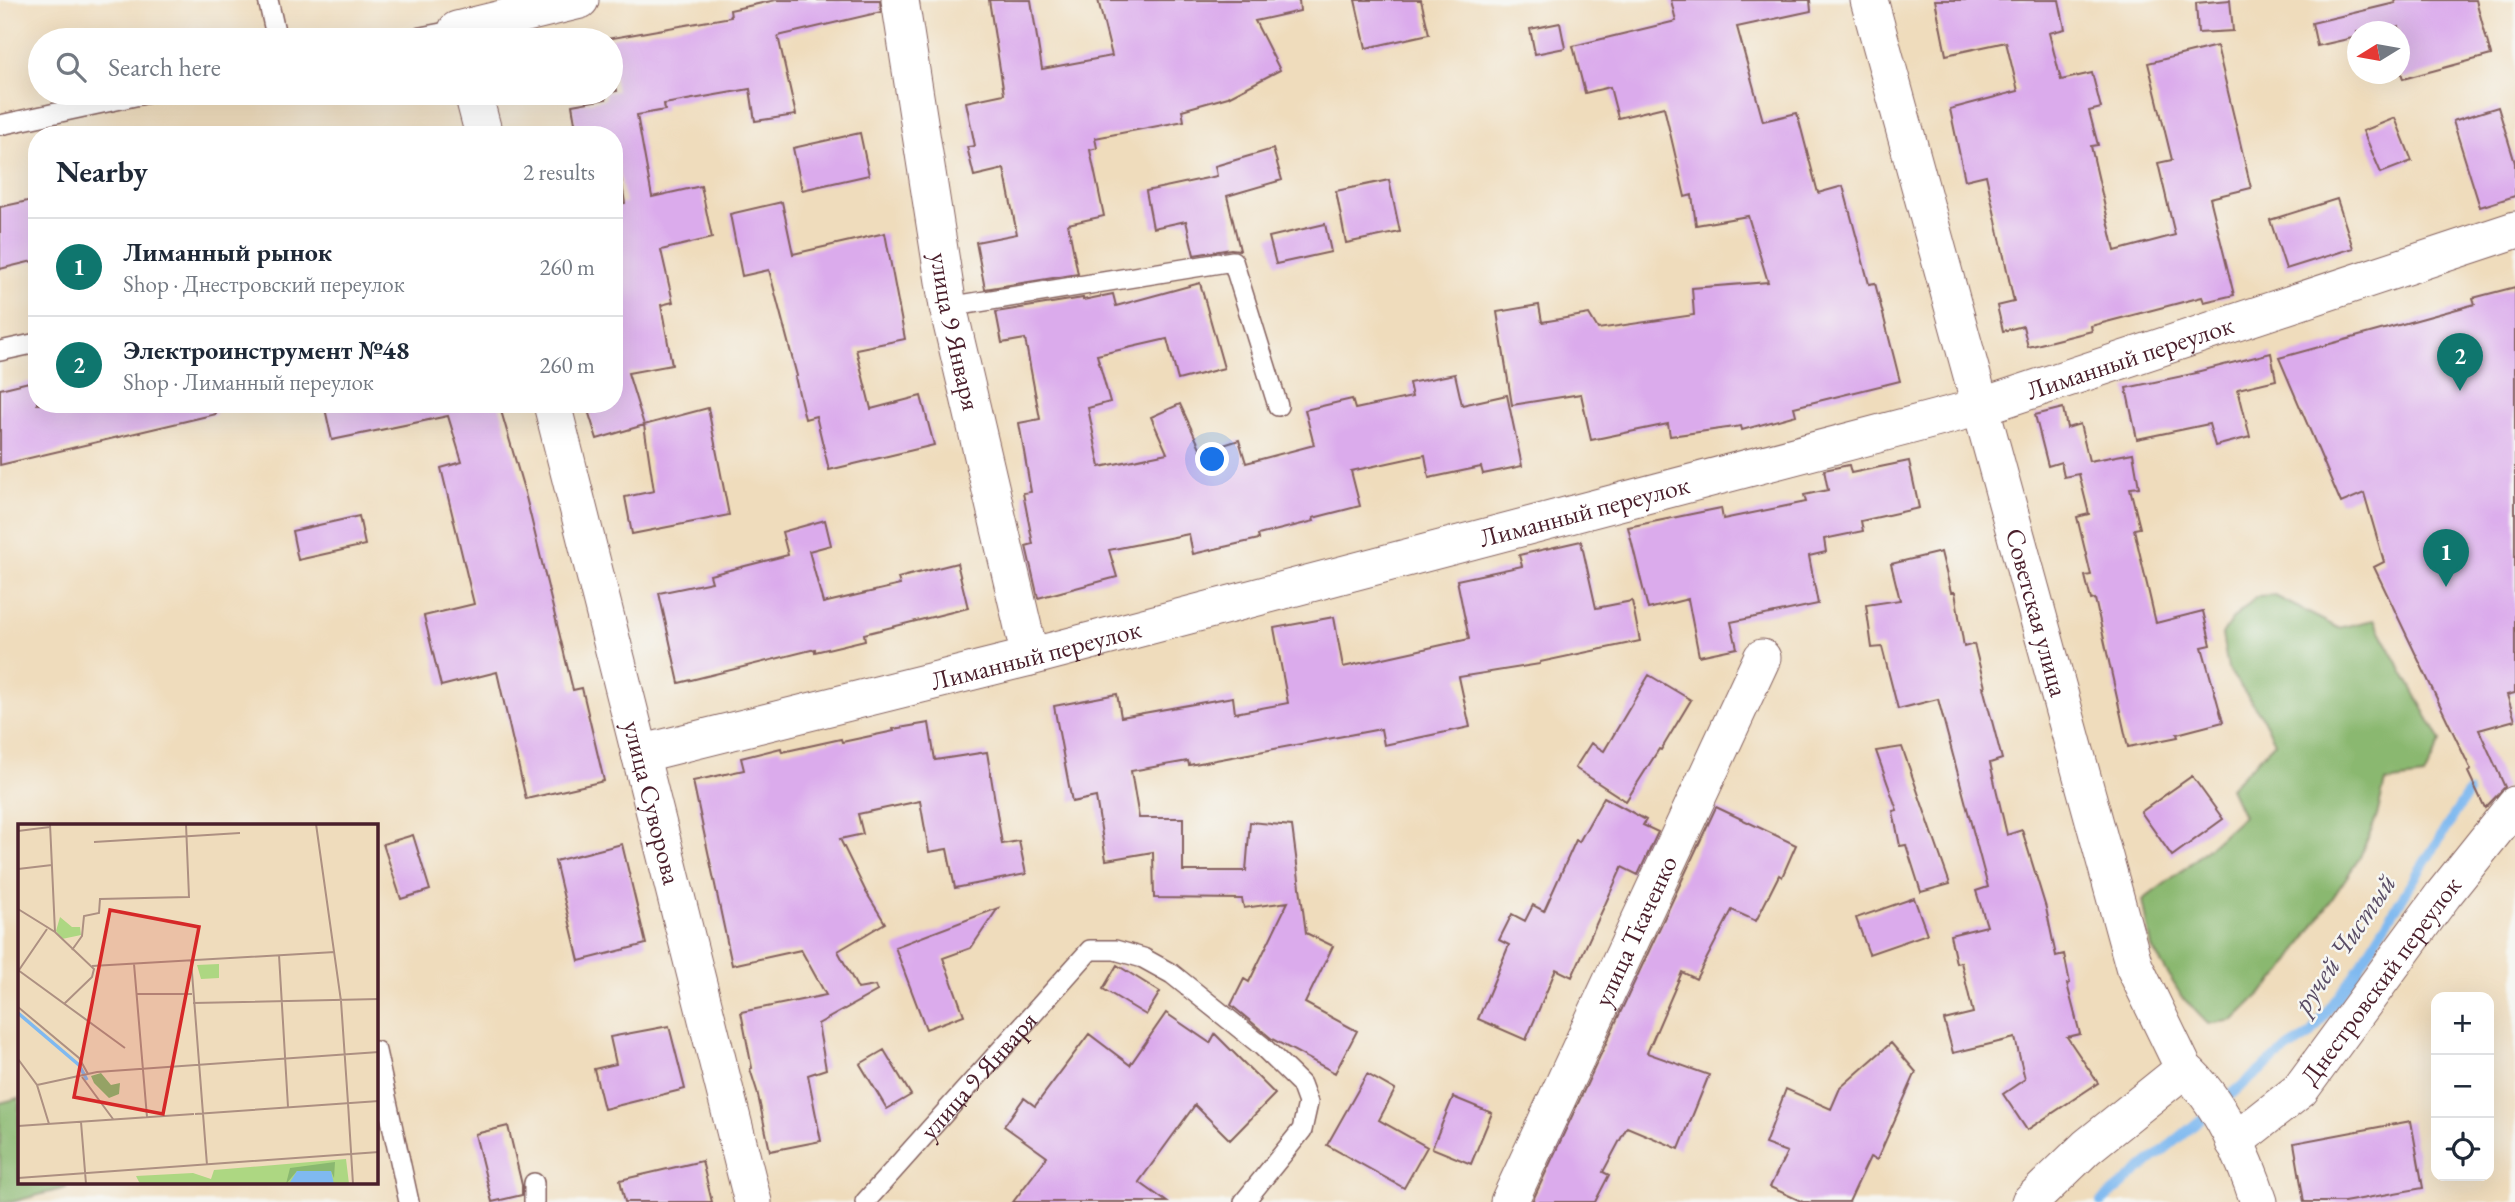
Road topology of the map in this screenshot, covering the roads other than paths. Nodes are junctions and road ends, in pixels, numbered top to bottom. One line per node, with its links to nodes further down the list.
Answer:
1 (268, 0): 6 (lane)
2 (580, 0): 5 (street)
3 (900, 0): 12 (street, улица 9 Января)
4 (1869, 0): 16 (street, Советская улица)
5 (455, 23)
6 (274, 28)
7 (93, 105): 9 (lane)
8 (476, 105): 10 (street)
9 (0, 125)
10 (482, 126)
11 (2515, 230): 16 (street, Лиманный переулок)
12 (948, 307): 15 (lane); 18 (street, улица 9 Января)
13 (28, 345): 14 (lane)
14 (0, 351)
15 (1279, 406)
16 (1980, 407): 18 (street, Лиманный переулок); 23 (street, Советская улица)
17 (554, 413): 20 (street, улица Суворова)
18 (1030, 657): 20 (street, Лиманный переулок)
19 (1762, 658): 29 (street, улица Ткаченко)
20 (640, 754): 26 (street, улица Суворова)
21 (2515, 805): 24 (street, Днестровский переулок)
22 (378, 1060): 25 (lane)
23 (2190, 1075): 24 (street, Советская улица); 30 (street)
24 (2230, 1133): 31 (street, Советская улица)
25 (409, 1202)
26 (753, 1202)
27 (865, 1202): 28 (lane, улица 9 Января)
28 (1244, 1202)
29 (1508, 1202)
30 (2030, 1202)
31 (2259, 1202)

